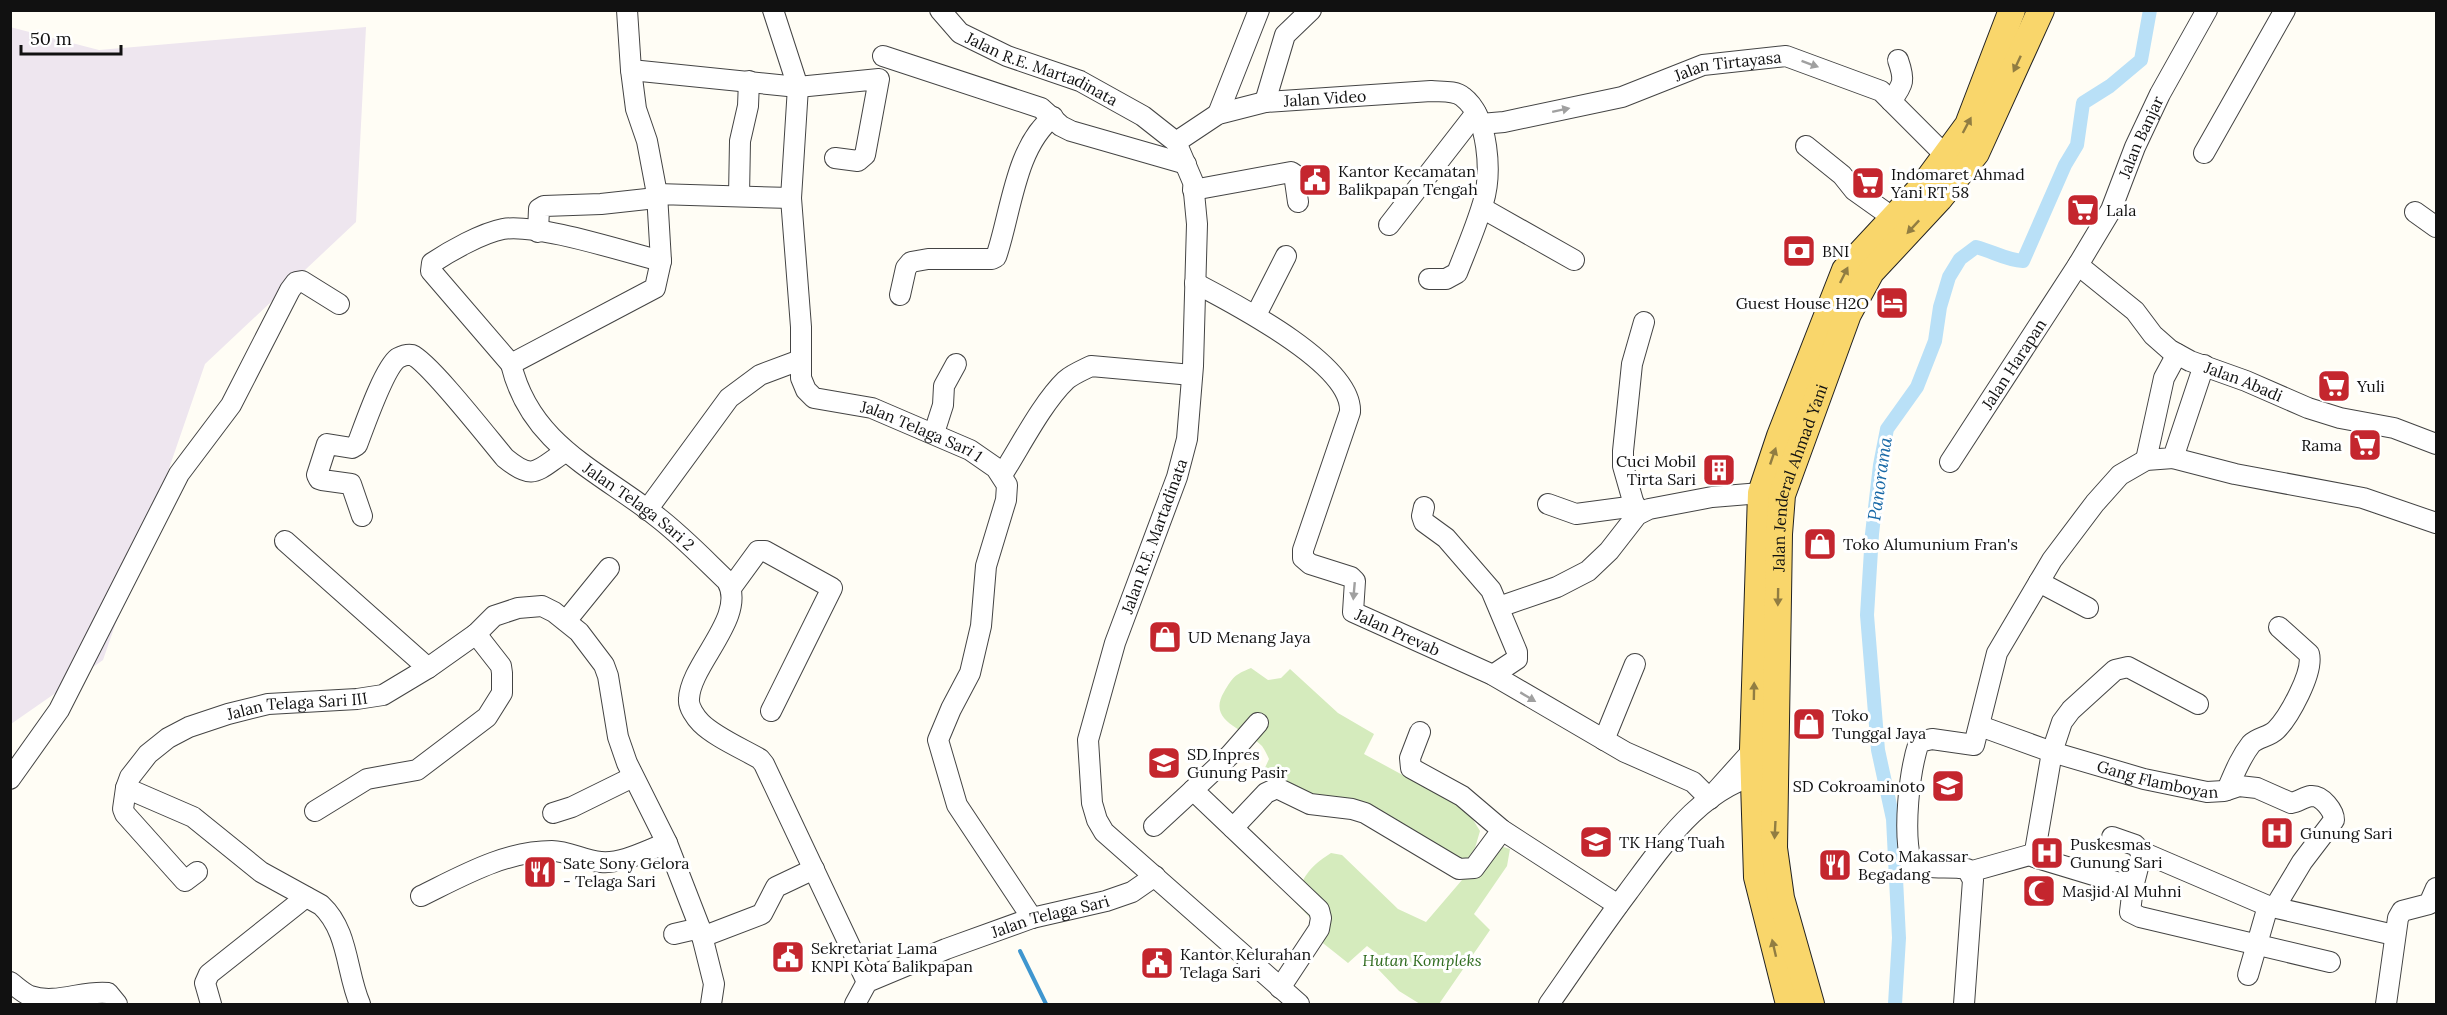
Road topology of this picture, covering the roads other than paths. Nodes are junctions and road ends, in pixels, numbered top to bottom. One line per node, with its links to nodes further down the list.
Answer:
1 (627, 10): 11 (street)
2 (773, 10): 14 (street, Jalan Telaga Sari 1)
3 (940, 10): 20 (street, Jalan R.E. Martadinata)
4 (1259, 10): 17 (street)
5 (1311, 10): 16 (street)
6 (2012, 10): 23 (main road, Jalan Jenderal Ahmad Yani, one-way to 6)
7 (2042, 10): 85 (main road, Jalan Jenderal Ahmad Yani, one-way to 85)
8 (2207, 10): 40 (street, Jalan Banjar)
9 (2285, 10): 22 (street)
10 (1898, 60): 15 (street)
11 (631, 70): 13 (street); 27 (street)
12 (879, 79): 14 (street); 18 (street); 24 (street)
13 (749, 81): 14 (street); 28 (street)
14 (798, 87): 29 (street, Jalan Telaga Sari 1)
15 (1891, 101): 19 (street, Jalan Tirtayasa, one-way to 15); 23 (street, Jalan Tirtayasa)
16 (1265, 102): 17 (street, Jalan Video); 19 (street, Jalan Video)
17 (1218, 114): 20 (street, Jalan Video)
18 (1053, 117): 25 (street); 43 (street)
19 (1479, 118): 31 (street); 34 (street)
20 (1176, 142): 25 (street, Jalan R.E. Martadinata)
21 (1806, 146): 33 (street)
22 (2204, 153)
23 (1947, 157): 33 (main road, Jalan Jenderal Ahmad Yani)
24 (835, 158)
25 (1186, 164): 26 (street, Jalan R.E. Martadinata)
26 (1193, 190): 30 (street); 42 (street, Jalan R.E. Martadinata)
27 (656, 196): 28 (street); 36 (street); 39 (street)
28 (740, 196): 29 (street)
29 (791, 198): 48 (street, Jalan Telaga Sari 1)
30 (1298, 202)
31 (1482, 207): 38 (street); 41 (street)
32 (2415, 212): 35 (street)
33 (1892, 218): 60 (main road, Jalan Jenderal Ahmad Yani, one-way to 33)
34 (1389, 225)
35 (2436, 227)
36 (538, 232): 39 (street); 49 (street)
37 (1286, 256): 45 (street)
38 (1574, 260)
39 (661, 261): 49 (street)
40 (2078, 265): 47 (street, Jalan Abadi); 58 (street, Jalan Harapan)
41 (1429, 279)
42 (1195, 283): 45 (street, Jalan Prevab); 52 (street, Jalan R.E. Martadinata)
43 (900, 295)
44 (339, 304): 89 (street)
45 (1256, 315): 78 (street, Jalan Prevab, one-way to 78)
46 (1644, 322): 64 (street)
47 (2177, 354): 51 (street, Jalan Abadi); 57 (street)
48 (800, 360): 53 (street, Jalan Telaga Sari 1); 63 (street)
49 (511, 364): 55 (street, Jalan Telaga Sari 2)
50 (956, 364): 53 (street)
51 (2204, 365): 54 (street, Jalan Abadi); 56 (street)
52 (1192, 375): 59 (street); 106 (street, Jalan R.E. Martadinata)
53 (934, 433): 59 (street, Jalan Telaga Sari 1)
54 (2436, 444)
55 (565, 452): 63 (street, Jalan Telaga Sari 2); 65 (street)
56 (2173, 458): 57 (street); 66 (street)
57 (2146, 460): 69 (street)
58 (1950, 462)
59 (1002, 475): 113 (street)
60 (1761, 493): 64 (street); 85 (main road, Jalan Jenderal Ahmad Yani, one-way to 60)
61 (1548, 504): 64 (street)
62 (1424, 507): 71 (street)
63 (647, 510): 70 (street, Jalan Telaga Sari 2)
64 (1636, 510): 71 (street)
65 (362, 516)
66 (2436, 523)
67 (285, 541): 77 (street)
68 (609, 568): 73 (street)
69 (2039, 582): 72 (street); 82 (street)
70 (731, 588): 80 (street); 103 (street)
71 (1499, 607): 78 (street)
72 (2088, 608)
73 (566, 621): 75 (street, Jalan Telaga Sari III); 88 (street, Jalan Telaga Sari III)
74 (2278, 627): 92 (street)
75 (476, 634): 77 (street, Jalan Telaga Sari III); 94 (street)
76 (1635, 664): 84 (street)
77 (428, 668): 90 (street, Jalan Telaga Sari III)
78 (1493, 675): 84 (street, Jalan Prevab, one-way to 84)
79 (2198, 704): 86 (street)
80 (771, 711)
81 (1258, 723): 91 (street)
82 (1980, 726): 86 (street, Gang Flamboyan); 105 (street)
83 (1420, 732): 98 (street)
84 (1604, 740): 93 (street, Jalan Prevab)
85 (1765, 747): 87 (main road, Jalan Jenderal Ahmad Yani)
86 (2052, 752): 92 (street, Gang Flamboyan); 102 (street)
87 (1753, 773): 93 (street); 130 (main road, Jalan Jenderal Ahmad Yani, one-way to 87); 131 (main road, Jalan Jenderal Ahmad Yani, one-way to 131)
88 (633, 777): 95 (street); 100 (street, Jalan Telaga Sari III)
89 (10, 779)
90 (126, 788): 104 (street); 110 (street)
91 (1192, 790): 96 (street); 97 (street)
92 (2227, 790): 112 (street, Gang Flamboyan)
93 (1710, 799): 111 (street)
94 (315, 811)
95 (553, 813)
96 (1154, 826)
97 (1233, 828): 98 (street); 122 (street)
98 (1502, 830): 111 (street)
99 (2112, 837): 101 (street)
100 (667, 843): 109 (street); 114 (street, Jalan Telaga Sari III)
101 (2142, 852): 107 (street); 112 (street)
102 (2033, 854): 105 (street); 107 (street)
103 (814, 869): 114 (street); 121 (street)
104 (197, 873)
105 (1969, 873): 132 (street)
106 (1155, 876): 113 (street, Jalan Telaga Sari); 122 (street, Jalan R.E. Martadinata)
107 (2133, 887): 117 (street)
108 (2436, 888): 116 (street)
109 (421, 896)
110 (306, 897): 124 (street); 125 (street)
111 (1618, 905): 129 (street)
112 (2272, 906): 116 (street); 117 (street)
113 (1032, 918): 121 (street, Jalan Telaga Sari)
114 (701, 933): 115 (street); 126 (street, Jalan Telaga Sari III)
115 (674, 934)
116 (2394, 935): 133 (street)
117 (2258, 944): 118 (street); 119 (street)
118 (2330, 962)
119 (2248, 975)
120 (10, 982): 123 (street)
121 (867, 982): 127 (street)
122 (1280, 988): 128 (street, Jalan R.E. Martadinata)
123 (117, 1005)
124 (211, 1005)
125 (360, 1005)
126 (711, 1005)
127 (855, 1005)
128 (1299, 1005)
129 (1549, 1005)
130 (1790, 1005)
131 (1811, 1005)
132 (1964, 1005)
133 (2386, 1005)

